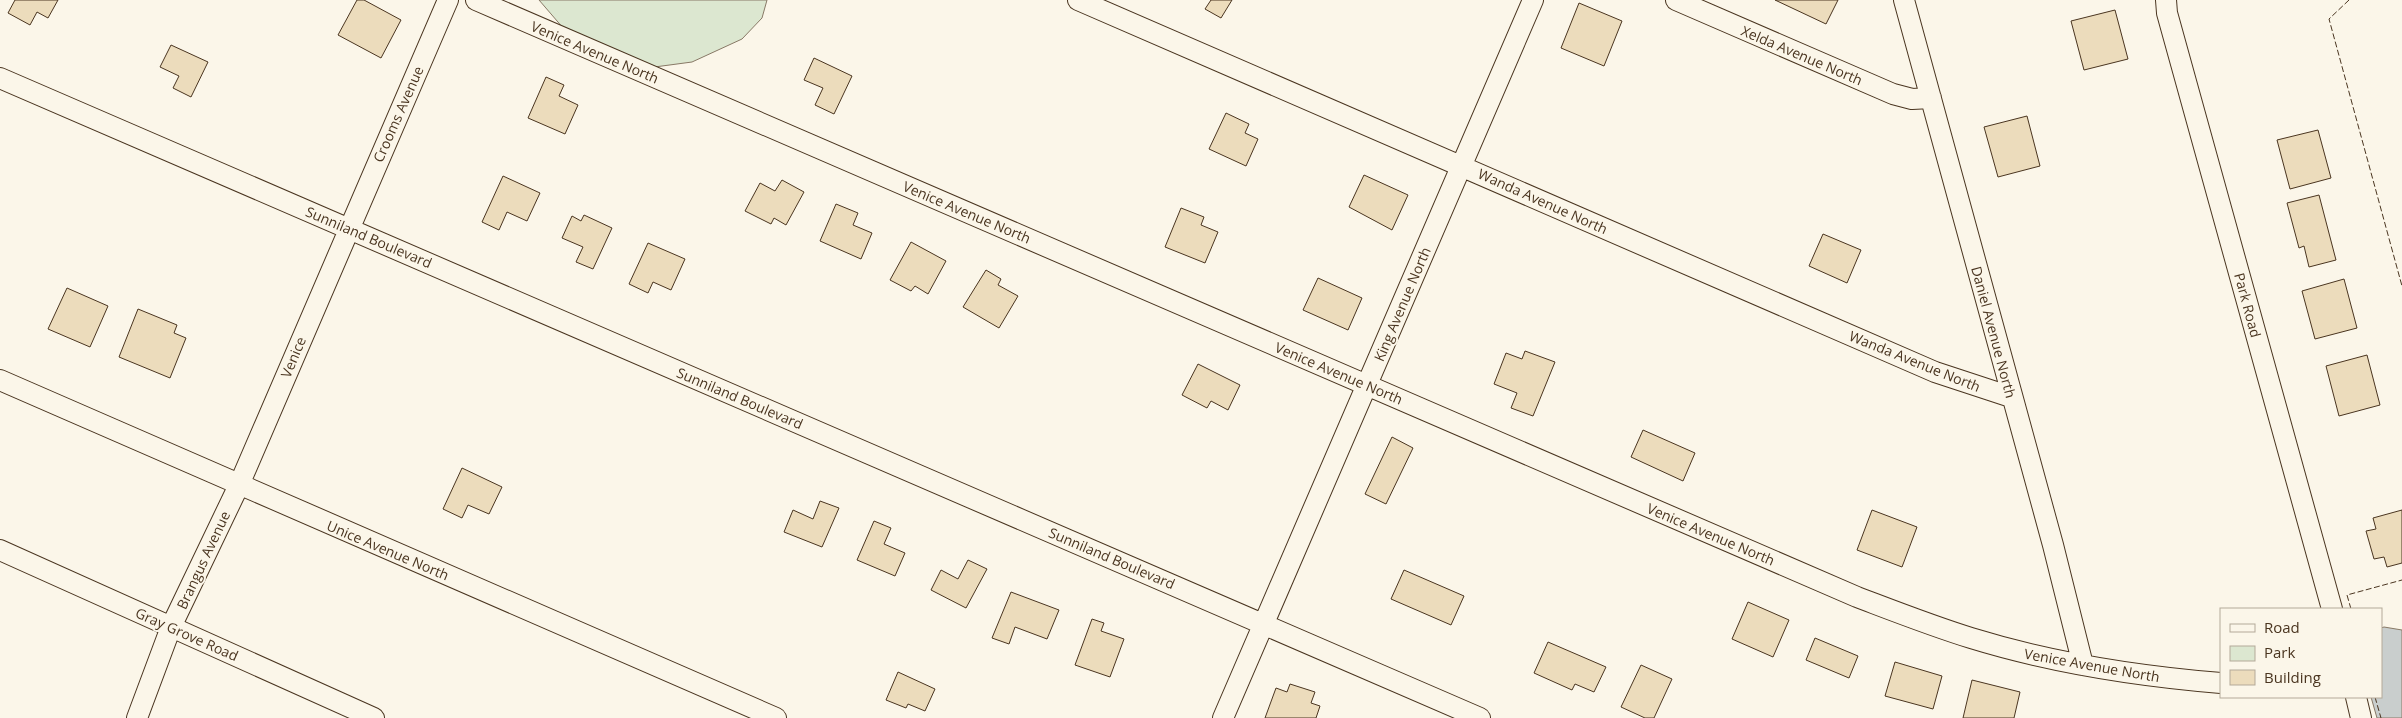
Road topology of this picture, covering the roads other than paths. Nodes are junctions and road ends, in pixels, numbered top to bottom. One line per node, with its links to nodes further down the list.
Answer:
1 (448, 0): 11 (street, Crooms Avenue)
2 (476, 0): 13 (street, Venice Avenue North)
3 (1078, 0): 10 (street, Wanda Avenue North)
4 (1533, 0): 10 (street, King Avenue North)
5 (1676, 0): 9 (street, Xelda Avenue North)
6 (1904, 0): 9 (street, Daniel Avenue North)
7 (2166, 0): 17 (street, Park Road)
8 (0, 78): 11 (street, Sunniland Boulevard)
9 (1931, 98): 14 (street, Daniel Avenue North)
10 (1461, 165): 13 (street, King Avenue North); 14 (street, Wanda Avenue North)
11 (348, 228): 15 (street, Venice); 18 (street, Sunniland Boulevard)
12 (0, 380): 15 (street, Unice Avenue North)
13 (1367, 385): 18 (street, King Avenue North); 20 (street, Venice Avenue North)
14 (2011, 397): 20 (street, Daniel Avenue North)
15 (239, 486): 19 (street, Brangus Avenue); 25 (street, Unice Avenue North)
16 (0, 550): 19 (street, Gray Grove Road)
17 (2332, 608)
18 (1263, 624): 26 (street, King Avenue North); 27 (street, Sunniland Boulevard)
19 (171, 627): 23 (street, Brangus Avenue); 24 (street, Gray Grove Road)
20 (2083, 665): 21 (street, Venice Avenue North)
21 (2220, 683)
22 (2356, 698): 28 (street)
23 (137, 718)
24 (374, 718)
25 (776, 718)
26 (1223, 718)
27 (1480, 718)
28 (2362, 718)

